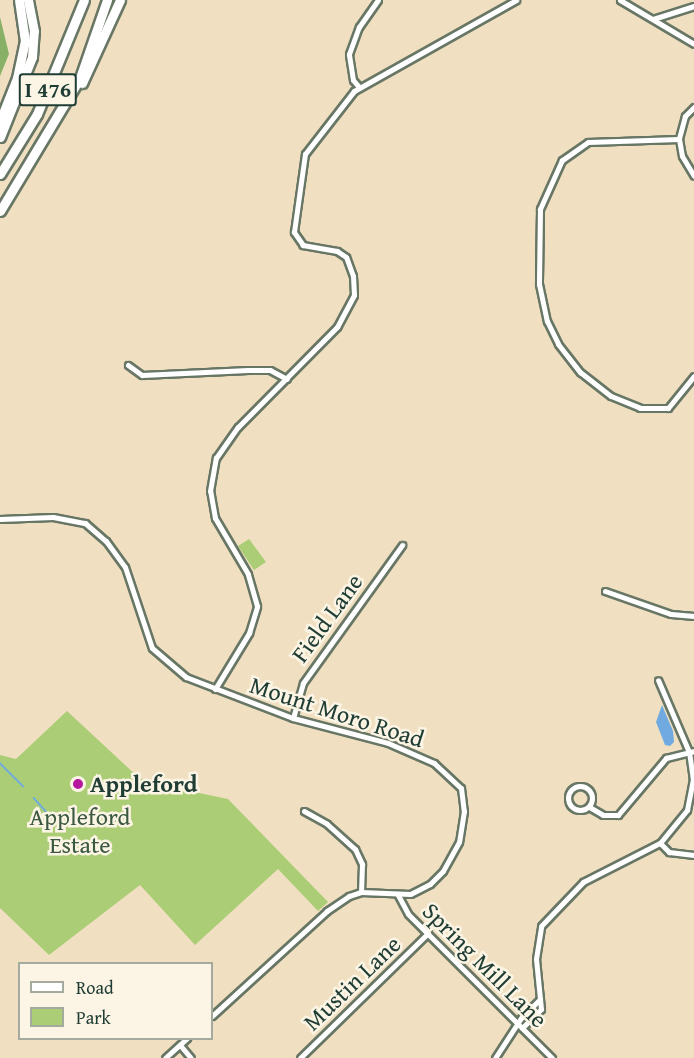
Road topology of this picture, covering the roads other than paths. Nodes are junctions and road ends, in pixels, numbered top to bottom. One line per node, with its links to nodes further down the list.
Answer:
1 (14, 0): 13 (highway)
2 (19, 0): 13 (highway)
3 (28, 0): 18 (highway)
4 (84, 0): 20 (highway, I 476)
5 (107, 0): 16 (highway, I 476)
6 (120, 0): 16 (highway)
7 (378, 0): 14 (street)
8 (516, 0): 14 (street)
9 (620, 0): 11 (street)
10 (694, 6): 11 (street)
11 (653, 19): 12 (street)
12 (694, 44)
13 (21, 61): 17 (highway)
14 (359, 87): 25 (street)
15 (694, 107): 19 (street)
16 (58, 120): 22 (highway, I 476)
17 (0, 121)
18 (0, 137)
19 (679, 139): 21 (street); 24 (street)
20 (0, 174)
21 (694, 176)
22 (0, 211)
23 (128, 365): 25 (street)
24 (694, 376)
25 (287, 379): 31 (street)
26 (0, 519): 31 (street, Mount Moro Road)
27 (402, 544): 32 (street, Field Lane)
28 (605, 591): 29 (street)
29 (694, 616)
30 (658, 680): 33 (street)
31 (215, 689): 32 (street, Mount Moro Road)
32 (292, 718): 39 (street, Mount Moro Road)
33 (692, 751): 34 (street); 36 (street)
34 (591, 808): 34 (street)
35 (304, 811): 38 (street)
36 (660, 843): 37 (street); 41 (street)
37 (694, 855)
38 (361, 892): 39 (street, Mount Moro Road); 42 (street)
39 (398, 895): 40 (street, Spring Mill Lane)
40 (428, 933): 43 (street, Spring Mill Lane); 48 (street, Mustin Lane)
41 (540, 999): 43 (street); 43 (street)
42 (213, 1015)
43 (520, 1026): 49 (street); 50 (street, Spring Mill Lane)
44 (185, 1040): 45 (street)
45 (180, 1045): 46 (street); 47 (street)
46 (165, 1058)
47 (191, 1058)
48 (300, 1058)
49 (495, 1058)
50 (552, 1058)

